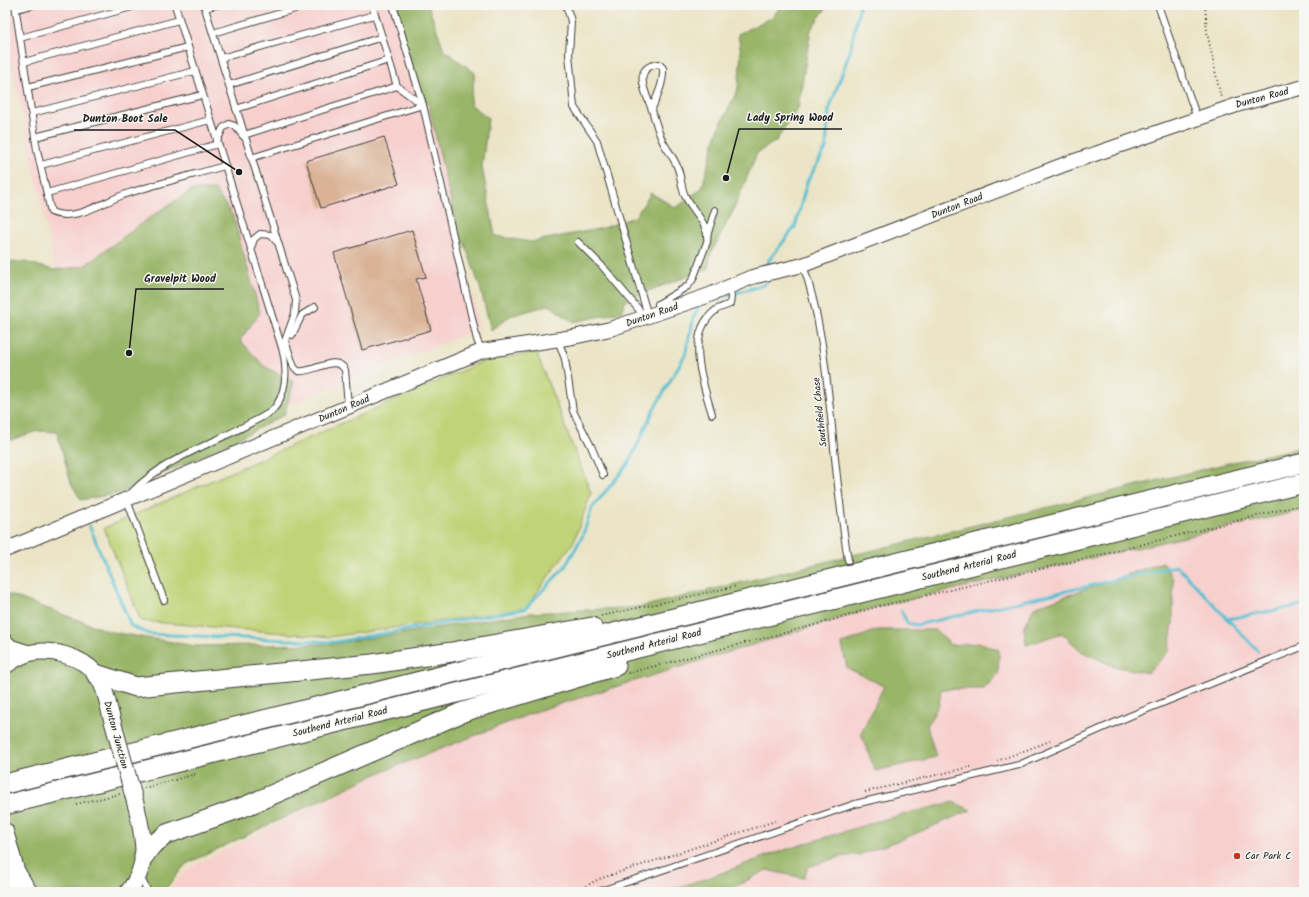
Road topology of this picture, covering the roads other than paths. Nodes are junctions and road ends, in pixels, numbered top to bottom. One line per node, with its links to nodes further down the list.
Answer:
1 (32, 5): 10 (lane)
2 (138, 5): 16 (lane)
3 (175, 5): 13 (lane)
4 (216, 5): 11 (lane)
5 (308, 5): 14 (lane)
6 (372, 5): 12 (lane)
7 (393, 5): 27 (lane)
8 (566, 5): 48 (lane)
9 (1158, 5): 31 (lane)
10 (15, 7): 16 (lane)
11 (205, 7): 14 (lane)
12 (374, 15): 15 (lane); 18 (lane)
13 (179, 20): 17 (lane); 20 (lane)
14 (213, 33): 18 (lane)
15 (382, 37): 19 (lane); 22 (lane)
16 (20, 38): 20 (lane)
17 (188, 47): 21 (lane); 24 (lane)
18 (221, 58): 22 (lane)
19 (389, 60): 23 (lane); 28 (lane)
20 (24, 62): 24 (lane)
21 (195, 71): 26 (lane); 30 (lane)
22 (229, 85): 28 (lane)
23 (397, 86): 27 (lane); 34 (lane)
24 (28, 87): 30 (lane)
25 (1304, 87): 31 (street, Dunton Road)
26 (202, 94): 32 (lane); 33 (lane)
27 (423, 105): 36 (lane); 51 (lane)
28 (236, 109): 34 (lane)
29 (652, 110): 29 (lane); 41 (lane)
30 (32, 113): 33 (lane)
31 (1197, 118): 45 (street, Dunton Road)
32 (210, 120): 35 (lane); 37 (lane)
33 (35, 137): 37 (lane)
34 (245, 137): 35 (lane); 36 (lane)
35 (217, 142): 38 (lane); 39 (lane)
36 (252, 158): 43 (lane)
37 (41, 165): 39 (lane)
38 (224, 166): 39 (lane); 44 (lane)
39 (47, 193)
40 (714, 210): 41 (lane)
41 (707, 236): 48 (lane)
42 (578, 242): 48 (lane)
43 (278, 245): 44 (lane); 50 (lane)
44 (251, 248): 57 (lane)
45 (803, 265): 46 (street, Dunton Road); 59 (lane, Southfield Chase)
46 (729, 287): 48 (street, Dunton Road); 53 (lane)
47 (315, 307): 50 (lane)
48 (651, 315): 49 (street, Dunton Road)
49 (558, 340): 51 (street, Dunton Road); 55 (lane)
50 (287, 347): 52 (lane)
51 (482, 351): 52 (street, Dunton Road)
52 (349, 408): 57 (street, Dunton Road)
53 (712, 414)
54 (1304, 463): 59 (highway, Southend Arterial Road)
55 (602, 475)
56 (1304, 483): 61 (highway, Southend Arterial Road)
57 (126, 501): 58 (street, Dunton Road); 60 (lane)
58 (5, 550)
59 (850, 567): 66 (highway); 67 (highway, Southend Arterial Road)
60 (164, 600)
61 (793, 610): 68 (highway, Southend Arterial Road); 70 (highway)
62 (5, 641): 64 (street)
63 (1304, 646): 76 (lane)
64 (30, 653): 65 (main road, Dunton Junction); 66 (main road, Dunton Junction)
65 (5, 666)
66 (96, 674): 70 (main road, Dunton Junction, bridge)
67 (5, 784)
68 (5, 805)
69 (5, 831): 73 (main road)
70 (144, 856): 71 (main road, Dunton Junction)
71 (140, 874): 74 (main road, Dunton Junction); 75 (lane)
72 (5, 878): 73 (highway)
73 (28, 891)
74 (128, 892)
75 (148, 892)
76 (598, 892)

